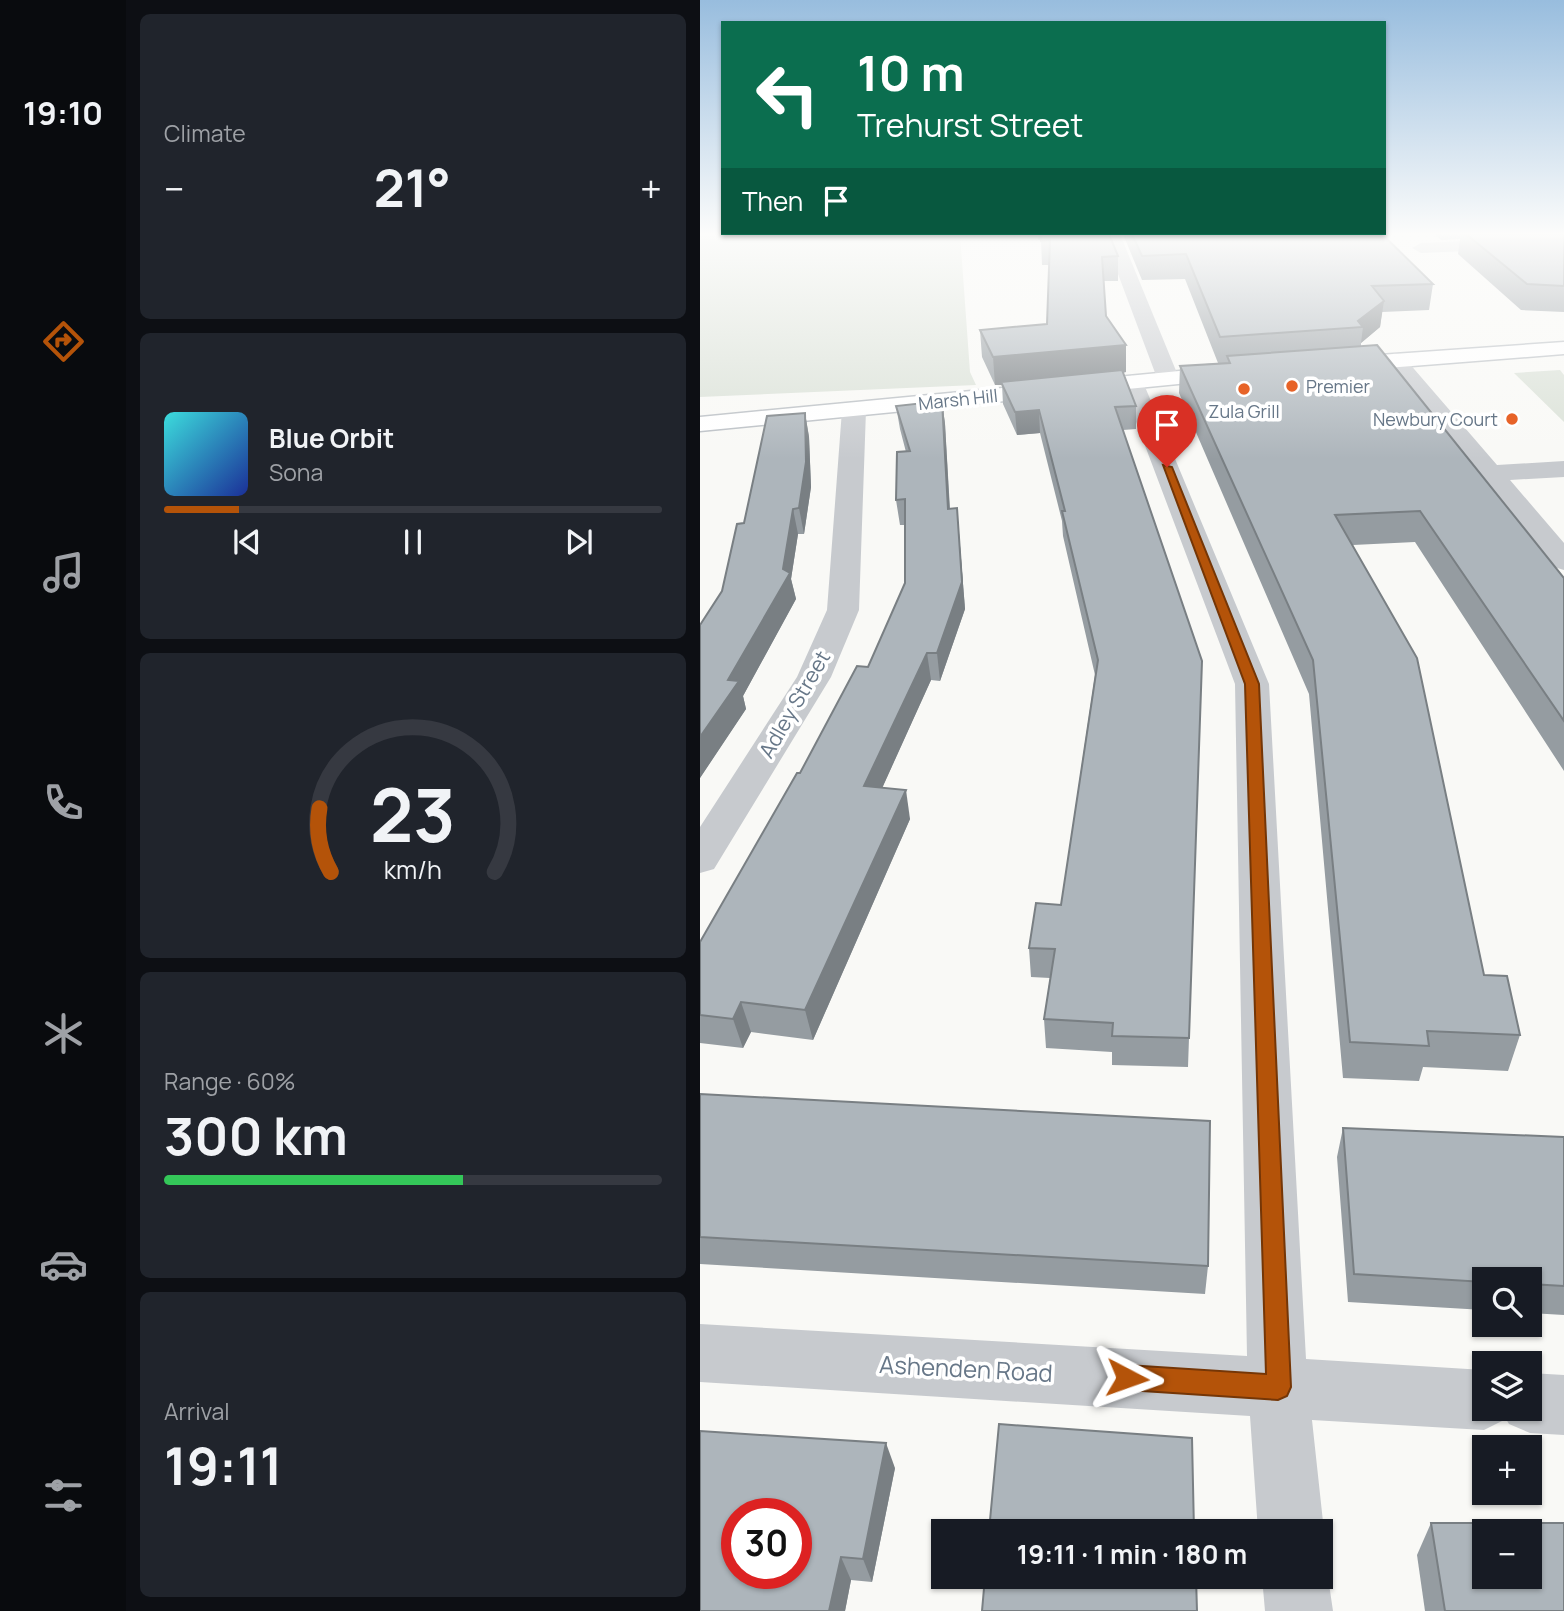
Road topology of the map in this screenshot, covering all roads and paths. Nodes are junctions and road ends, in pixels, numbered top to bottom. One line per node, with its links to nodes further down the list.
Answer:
1 (1131, 309): 6 (street)
2 (1564, 348): 3 (main road)
3 (1394, 360): 4 (main road); 10 (street)
4 (1314, 366)
5 (1249, 372): 6 (main road, Marsh Hill)
6 (1150, 380): 7 (main road, Marsh Hill); 14 (street)
7 (854, 410): 8 (main road, Marsh Hill); 12 (street, Adley Street)
8 (700, 424)
9 (1564, 469): 10 (street)
10 (1491, 473): 11 (street)
11 (1564, 561)
12 (700, 859)
13 (700, 1353): 14 (street, Ashenden Road)
14 (1278, 1387): 15 (street, Ashenden Road); 18 (street)
15 (1472, 1399)
16 (1542, 1404): 17 (street)
17 (1564, 1405)
18 (1290, 1519)
19 (1297, 1589): 20 (street)
20 (1298, 1611)

